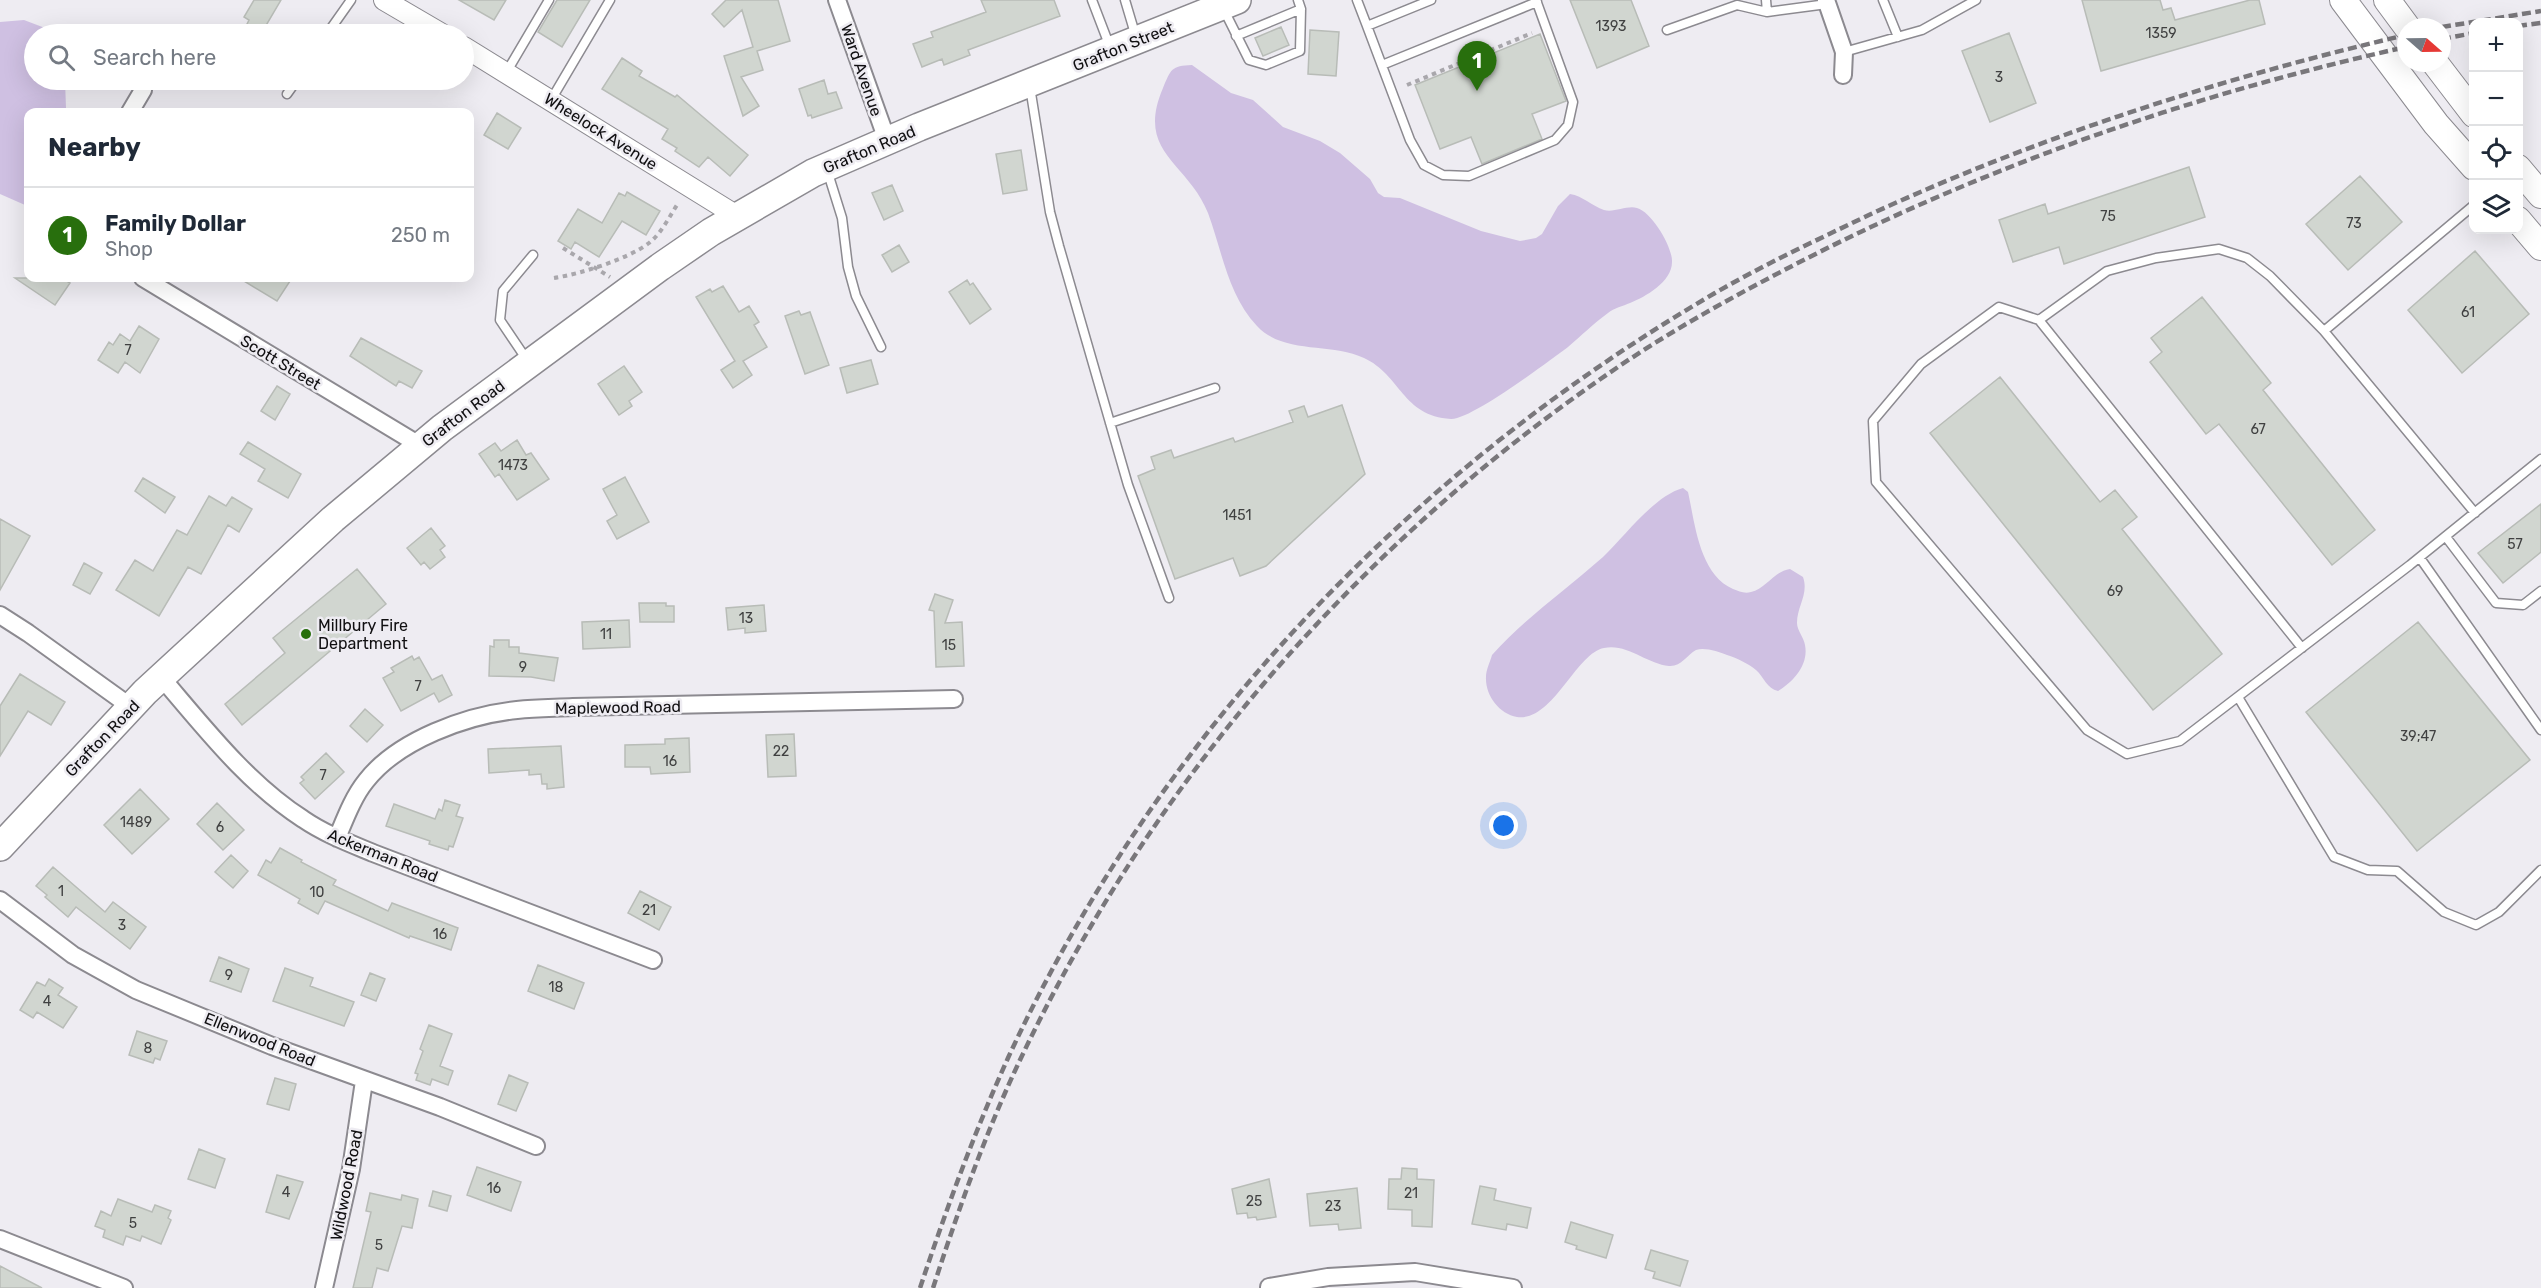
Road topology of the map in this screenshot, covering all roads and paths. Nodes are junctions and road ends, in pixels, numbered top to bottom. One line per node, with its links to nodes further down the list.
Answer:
1 (351, 0): 21 (lane)
2 (384, 0): 22 (street)
3 (549, 0): 34 (lane)
4 (610, 0): 41 (lane)
5 (837, 0): 44 (street, Ward Avenue)
6 (1092, 0): 29 (lane)
7 (1125, 0): 28 (lane)
8 (1357, 0): 23 (lane)
9 (1431, 0): 23 (lane)
10 (1766, 0): 19 (lane)
11 (1883, 0): 27 (lane)
12 (1976, 0): 27 (lane)
13 (2343, 0): 45 (main road)
14 (2387, 0): 20 (main road)
15 (1537, 1): 32 (lane); 32 (lane)
16 (1826, 2): 19 (lane); 30 (street)
17 (1230, 3): 26 (lane); 28 (highway, Grafton Street)
18 (1300, 4): 26 (lane); 26 (lane)
19 (1767, 12): 24 (lane)
20 (2400, 18)
21 (334, 24)
22 (425, 24)
23 (1367, 26): 32 (lane)
24 (1667, 30)
25 (1532, 33): 36 (path)
26 (1236, 36)
27 (1898, 37): 30 (lane)
28 (1137, 41): 29 (highway, Grafton Street)
29 (1112, 51): 37 (highway, Grafton Street)
30 (1844, 52): 35 (street)
31 (474, 53): 34 (street, Wheelock Avenue)
32 (1382, 65)
33 (2442, 72): 42 (main road)
34 (506, 73): 41 (street, Wheelock Avenue)
35 (1843, 75)
36 (1407, 85)
37 (1018, 88): 44 (highway, Grafton Road); 65 (lane)
38 (143, 90): 43 (street)
39 (290, 90): 40 (lane)
40 (287, 94)
41 (551, 100): 51 (street, Wheelock Avenue)
42 (2469, 107)
43 (132, 108)
44 (886, 140): 46 (highway, Grafton Road)
45 (2469, 161)
46 (826, 167): 51 (highway, Grafton Road); 62 (lane)
47 (2523, 174): 48 (main road)
48 (2541, 195)
49 (679, 202): 56 (path)
50 (2469, 210): 61 (lane)
51 (737, 216): 63 (highway, Grafton Road)
52 (2523, 226): 53 (main road)
53 (2541, 247)
54 (563, 248): 56 (path)
55 (533, 255): 63 (lane)
56 (594, 267): 57 (path); 58 (path)
57 (554, 278)
58 (614, 279)
59 (149, 282): 66 (street, Scott Street)
60 (2039, 320): 61 (lane); 74 (lane); 76 (lane)
61 (2324, 331): 68 (lane)
62 (881, 347)
63 (529, 363): 66 (highway, Grafton Road)
64 (1215, 388): 65 (lane)
65 (1110, 423): 72 (lane)
66 (420, 446): 75 (highway, Grafton Road)
67 (2541, 459): 68 (lane)
68 (2475, 513): 69 (lane)
69 (2446, 537): 70 (lane); 71 (lane)
70 (2420, 558): 74 (lane); 79 (lane)
71 (2541, 591)
72 (1169, 598)
73 (0, 615): 78 (street)
74 (2302, 648): 76 (lane)
75 (161, 677): 78 (highway, Grafton Road); 80 (street, Ackerman Road)
76 (2238, 697): 82 (lane)
77 (954, 699): 80 (street, Maplewood Road)
78 (131, 707): 81 (highway, Grafton Road)
79 (2541, 730)
80 (337, 838): 84 (street, Ackerman Road)
81 (0, 848)
82 (2541, 870)
83 (0, 900): 85 (street, Ellenwood Road)
84 (653, 960)
85 (364, 1081): 86 (street, Ellenwood Road); 90 (street, Wildwood Road)
86 (536, 1146)
87 (0, 1239): 89 (street)
88 (1269, 1287): 91 (street)
89 (124, 1288)
90 (324, 1288)
91 (1514, 1288)

